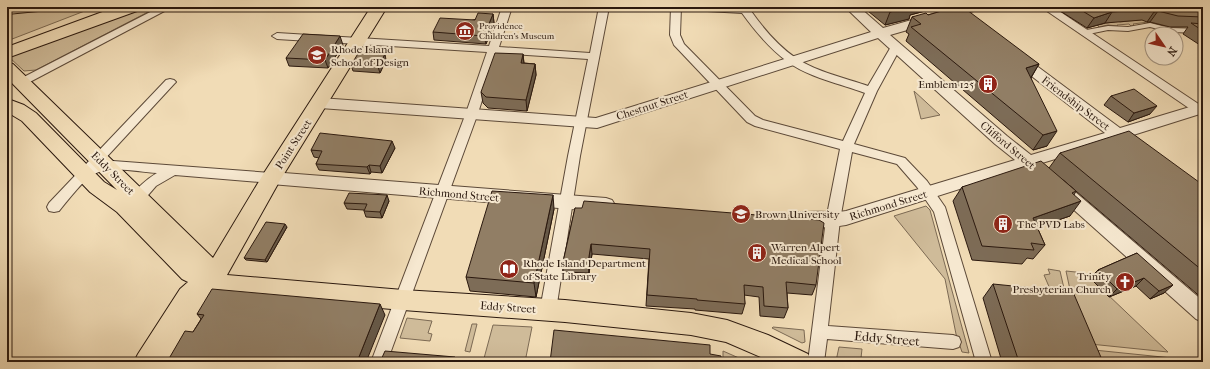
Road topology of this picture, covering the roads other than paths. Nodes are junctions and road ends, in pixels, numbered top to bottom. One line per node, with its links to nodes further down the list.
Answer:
1 (32, 7): 12 (highway)
2 (103, 7): 21 (highway)
3 (131, 7): 21 (highway)
4 (167, 7): 27 (street)
5 (379, 7): 19 (main road, Point Street)
6 (507, 7): 23 (street)
7 (604, 7): 24 (street)
8 (676, 7): 29 (street)
9 (690, 7): 13 (street)
10 (851, 7): 16 (street, Clifford Street)
11 (1046, 7): 17 (street)
12 (7, 9)
13 (745, 9): 25 (street)
14 (961, 12): 16 (street, Chestnut Street)
15 (1203, 31): 17 (street)
16 (881, 32): 20 (street, Clifford Street); 25 (street, Chestnut Street)
17 (1084, 33): 33 (street)
18 (277, 36): 19 (street)
19 (359, 41): 23 (street); 31 (main road, Point Street)
20 (896, 47): 30 (street); 40 (street, Clifford Street)
21 (9, 49)
22 (1005, 49): 37 (street, Friendship Street)
23 (493, 50): 24 (street); 34 (street)
24 (594, 56): 36 (street)
25 (792, 60): 29 (street, Chestnut Street); 30 (street)
26 (7, 68): 27 (main road, Eddy Street)
27 (22, 82): 35 (main road, Eddy Street)
28 (170, 82): 41 (street)
29 (716, 84): 36 (street, Chestnut Street); 38 (street)
30 (871, 91): 38 (street)
31 (320, 103): 34 (street, Chestnut Street); 43 (main road, Point Street)
32 (7, 105): 35 (main road); 41 (main road, Eddy Street)
33 (1202, 110): 37 (street, Richmond Street)
34 (472, 113): 36 (street, Chestnut Street); 44 (street)
35 (56, 117): 41 (main road, Eddy Street)
36 (582, 122): 47 (street)
37 (1118, 134): 39 (street, Friendship Street); 40 (street, Richmond Street)
38 (847, 146): 45 (street); 51 (street)
39 (1139, 150)
40 (1030, 162): 45 (street, Richmond Street); 55 (street, Clifford Street)
41 (96, 166): 42 (street, Richmond Street); 46 (main road, Eddy Street); 49 (street); 52 (main road, Eddy Street)
42 (173, 170): 43 (street, Richmond Street); 46 (street)
43 (271, 178): 44 (street, Richmond Street); 52 (main road, Point Street)
44 (442, 192): 47 (street, Richmond Street); 53 (street)
45 (928, 193): 51 (street, Richmond Street); 63 (street)
46 (138, 198): 52 (main road, Eddy Street)
47 (567, 202): 48 (street, Richmond Street); 54 (street)
48 (623, 206)
49 (54, 207)
50 (778, 218): 51 (street, Richmond Street)
51 (833, 220): 56 (street)
52 (210, 283): 53 (main road, Eddy Street); 58 (main road); 59 (main road, Point Street)
53 (403, 300): 54 (main road, Eddy Street); 60 (street)
54 (548, 310): 61 (main road, Eddy Street)
55 (1203, 312)
56 (820, 332): 57 (street, Eddy Street); 62 (street)
57 (953, 342)
58 (147, 362)
59 (166, 362)
60 (379, 362)
61 (799, 362)
62 (816, 362)
63 (984, 362)

